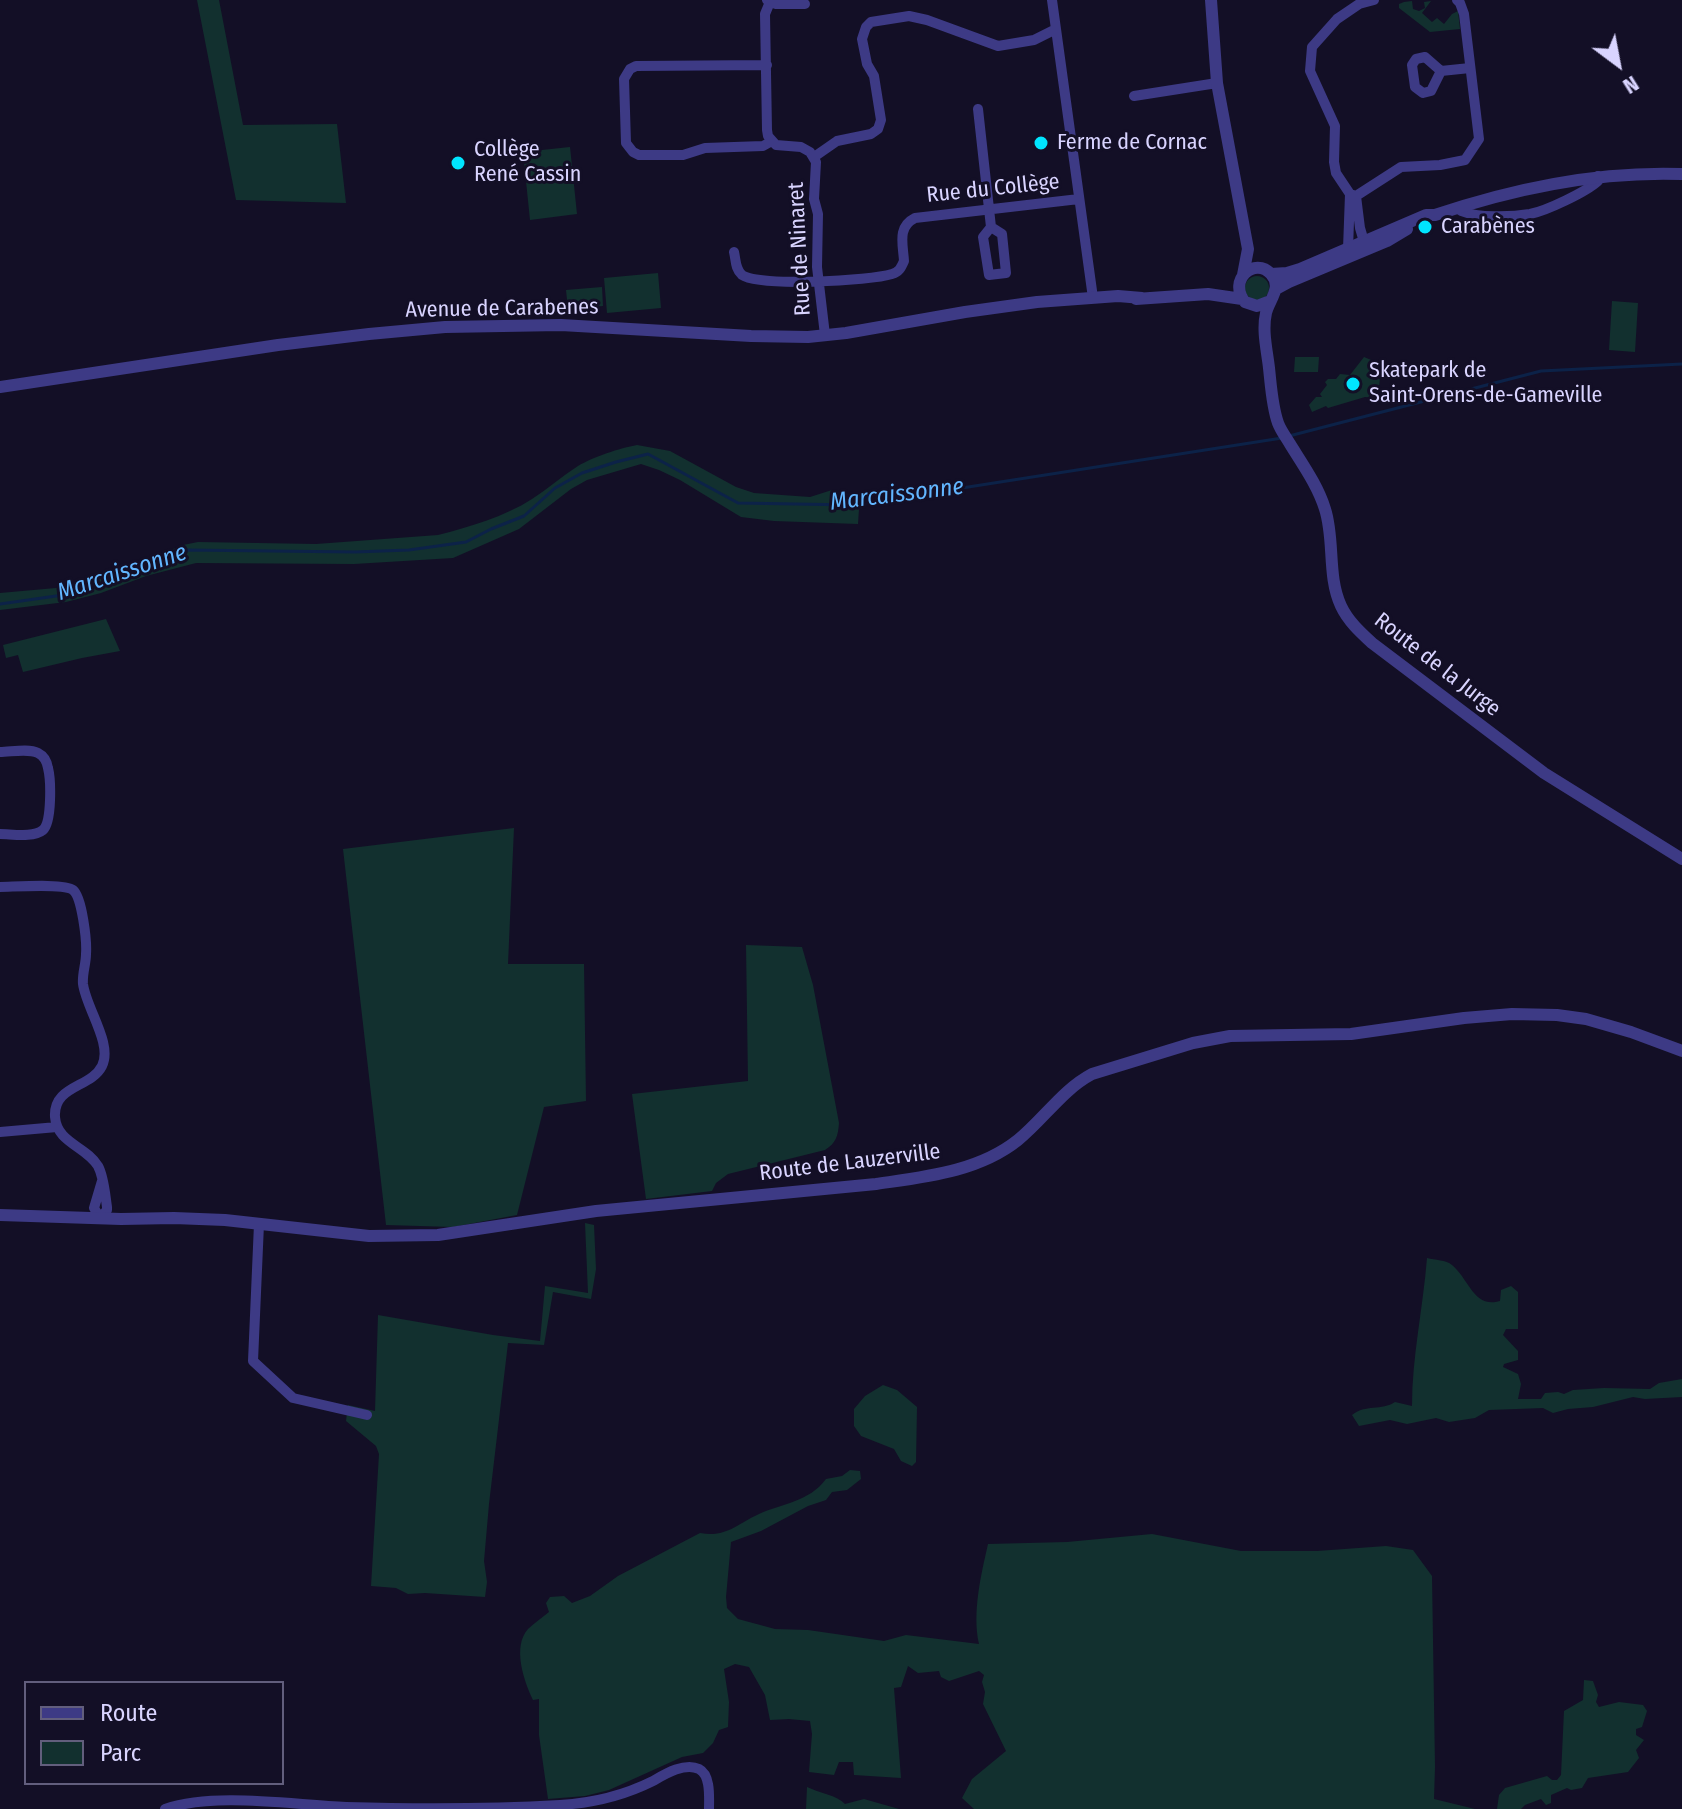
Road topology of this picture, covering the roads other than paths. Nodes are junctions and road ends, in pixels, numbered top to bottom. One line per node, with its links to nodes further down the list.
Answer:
1 (1052, 0): 7 (street)
2 (1211, 0): 11 (street)
3 (1374, 0): 18 (street)
4 (1457, 0): 9 (street)
5 (768, 1): 6 (street); 8 (street)
6 (805, 4)
7 (1056, 29): 15 (street); 19 (street)
8 (767, 65): 14 (street); 14 (street)
9 (1470, 68): 10 (street); 18 (street)
10 (1441, 71)
11 (1217, 83): 12 (street); 24 (street)
12 (1134, 96)
13 (978, 109): 21 (street)
14 (772, 141): 15 (street, Rue de Ninaret)
15 (814, 157): 29 (street, Rue de Ninaret)
16 (1682, 174): 17 (street)
17 (1598, 176): 20 (street); 20 (street)
18 (1353, 195): 23 (street); 25 (street)
19 (1079, 199): 21 (street, Rue du Collège); 32 (street)
20 (1460, 207): 23 (street)
21 (989, 208): 22 (street); 29 (street, Rue du Collège)
22 (991, 227)
23 (1363, 246): 25 (street); 31 (street)
24 (1248, 249): 27 (street); 28 (street)
25 (1348, 249): 27 (street)
26 (734, 252): 29 (street, Rue du Collège)
27 (1267, 272): 28 (street); 31 (street)
28 (1242, 277): 30 (street, Avenue de Carabenes); 34 (street)
29 (819, 281): 37 (street, Rue de Ninaret)
30 (1208, 294): 33 (street, Avenue de Carabenes); 34 (street, Avenue de Carabenes)
31 (1273, 295): 34 (street); 36 (street, Route de la Jurge)
32 (1093, 298): 33 (street, Avenue de Carabenes); 35 (street, Avenue de Carabenes)
33 (1142, 298): 35 (street, Avenue de Carabenes)
34 (1246, 302): 36 (street, Route de la Jurge)
35 (1006, 307): 37 (street, Avenue de Carabenes)
36 (1263, 325): 41 (street, Route de la Jurge)
37 (825, 335): 38 (street, Avenue de Carabenes)
38 (0, 387)
39 (0, 752): 40 (street)
40 (0, 834)
41 (1682, 859)
42 (0, 887): 44 (street)
43 (1682, 1051): 48 (street, Route de Lauzerville)
44 (57, 1127): 45 (street); 46 (street)
45 (0, 1132)
46 (101, 1213): 47 (street, Route de Lauzerville); 48 (street, Route de Lauzerville)
47 (0, 1215)
48 (259, 1224): 49 (street)
49 (367, 1415)
50 (442, 1808): 51 (street); 52 (street)
51 (165, 1809)
52 (709, 1809)

